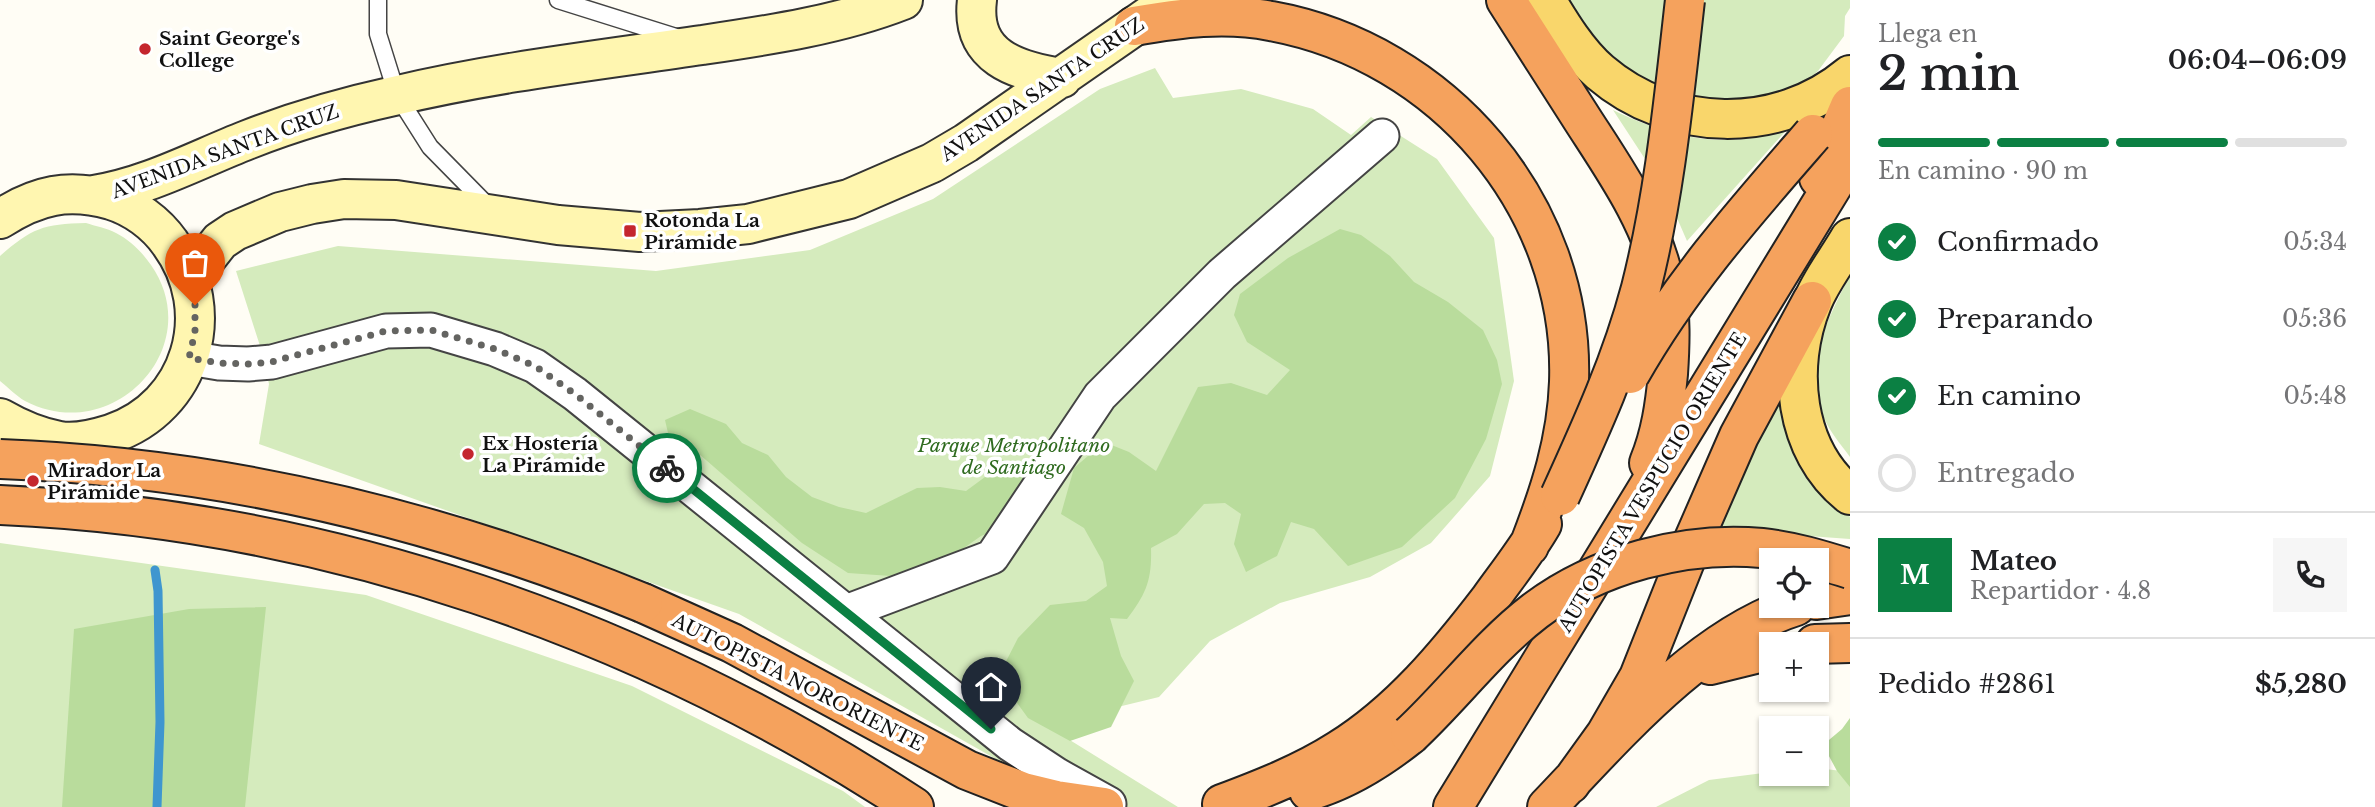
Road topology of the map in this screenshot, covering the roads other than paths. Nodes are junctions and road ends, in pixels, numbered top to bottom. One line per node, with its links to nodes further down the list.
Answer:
1 (378, 0): 15 (lane)
2 (558, 0): 11 (lane)
3 (903, 0): 9 (street, AVENIDA SANTA CRUZ)
4 (977, 0): 13 (street)
5 (1172, 0): 10 (street, AVENIDA SANTA CRUZ)
6 (1506, 0): 34 (highway)
7 (1546, 0): 12 (main road)
8 (1685, 0): 33 (highway, bridge)
9 (841, 10): 11 (street, AVENIDA SANTA CRUZ)
10 (1134, 26): 13 (street, AVENIDA SANTA CRUZ); 33 (highway)
11 (701, 45): 15 (street, AVENIDA SANTA CRUZ)
12 (1850, 75)
13 (1062, 78): 20 (street, AVENIDA SANTA CRUZ)
14 (1850, 82): 33 (highway, bridge)
15 (397, 95): 19 (street, AVENIDA SANTA CRUZ); 20 (lane)
16 (1850, 106): 25 (highway)
17 (1382, 136): 38 (street)
18 (1850, 157): 25 (highway, AUTOPISTA VESPUCIO ORIENTE)
19 (94, 195): 21 (street); 23 (street)
20 (498, 216): 23 (street, AVENIDA SANTA CRUZ)
21 (0, 219)
22 (1850, 238): 24 (main road)
23 (190, 279): 26 (street)
24 (1812, 302): 31 (main road); 44 (highway)
25 (1752, 318): 34 (highway, AUTOPISTA VESPUCIO ORIENTE)
26 (189, 358): 28 (street); 38 (street)
27 (0, 418): 28 (street)
28 (62, 441): 30 (street)
29 (0, 459): 47 (highway, AUTOPISTA NORORIENTE, bridge)
30 (0, 465)
31 (1850, 495)
32 (0, 505): 46 (highway)
33 (1545, 521): 45 (highway)
34 (1616, 542): 49 (highway, AUTOPISTA VESPUCIO ORIENTE)
35 (1850, 569): 45 (highway, bridge)
36 (1850, 595): 37 (highway)
37 (1829, 598)
38 (846, 612): 48 (street)
39 (1767, 618): 43 (highway)
40 (1850, 643): 41 (highway)
41 (1829, 644)
42 (1759, 653): 43 (highway)
43 (1674, 682): 44 (highway)
44 (1558, 795)
45 (1206, 805)
46 (914, 807)
47 (1104, 807)
48 (1115, 807)
49 (1453, 807)

